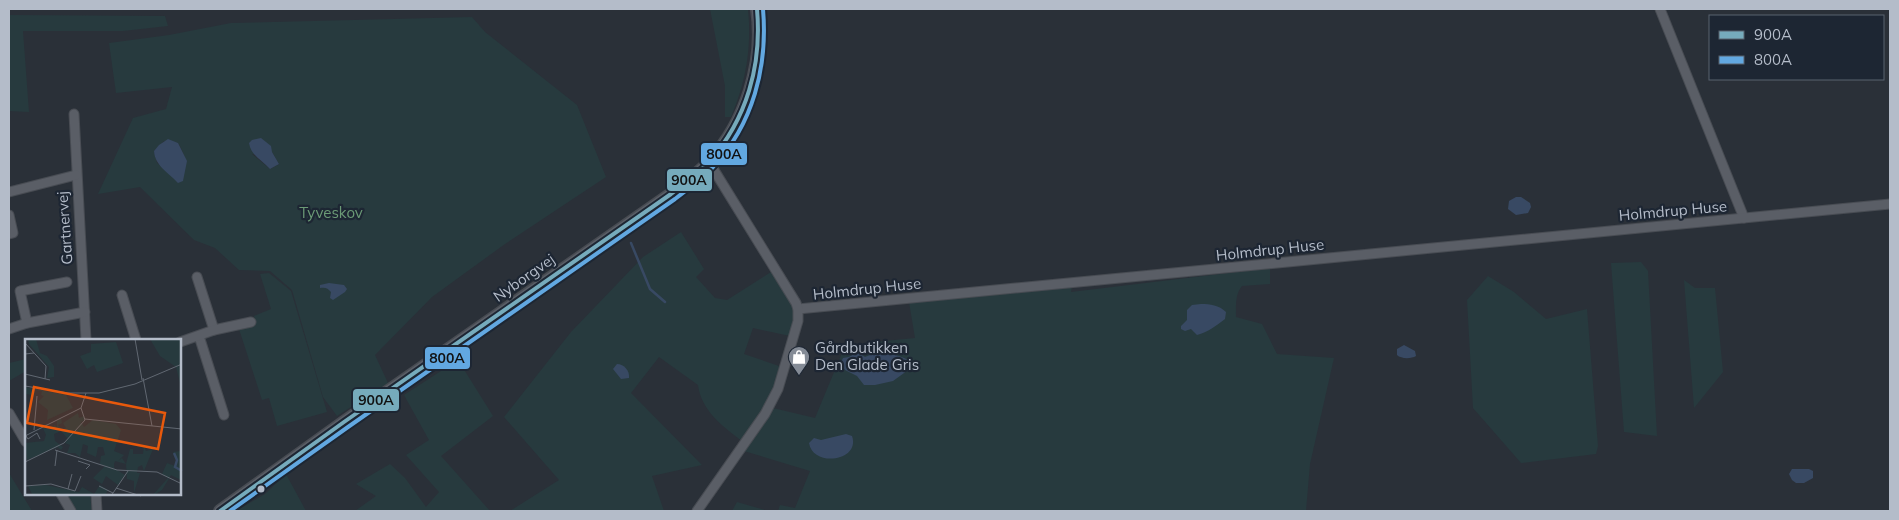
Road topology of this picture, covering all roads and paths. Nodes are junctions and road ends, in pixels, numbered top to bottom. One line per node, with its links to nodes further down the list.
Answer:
1 (757, 9): 4 (street, Nyborgvej)
2 (1660, 9): 9 (street, Holmdrup Huse)
3 (74, 114): 5 (street, Gartnervej)
4 (709, 162): 14 (street); 31 (street, Nyborgvej)
5 (76, 175): 6 (street); 15 (street, Gartnervej)
6 (9, 192)
7 (1890, 204): 9 (street, Holmdrup Huse)
8 (9, 215): 10 (street)
9 (1744, 218): 14 (street, Holmdrup Huse)
10 (9, 234)
11 (197, 277): 19 (street)
12 (68, 282): 17 (street)
13 (122, 295): 22 (street)
14 (798, 309): 32 (street)
15 (84, 312): 17 (street); 21 (street, Gartnervej)
16 (251, 322): 19 (street)
17 (27, 323): 18 (street)
18 (9, 329)
19 (214, 330): 20 (street)
20 (200, 336): 23 (street); 25 (street)
21 (86, 339)
22 (136, 339)
23 (181, 342)
24 (9, 413): 26 (street)
25 (224, 415)
26 (23, 429)
27 (62, 495): 29 (street)
28 (96, 495): 30 (street)
29 (71, 511)
30 (97, 511)
31 (220, 511)
32 (698, 511)

